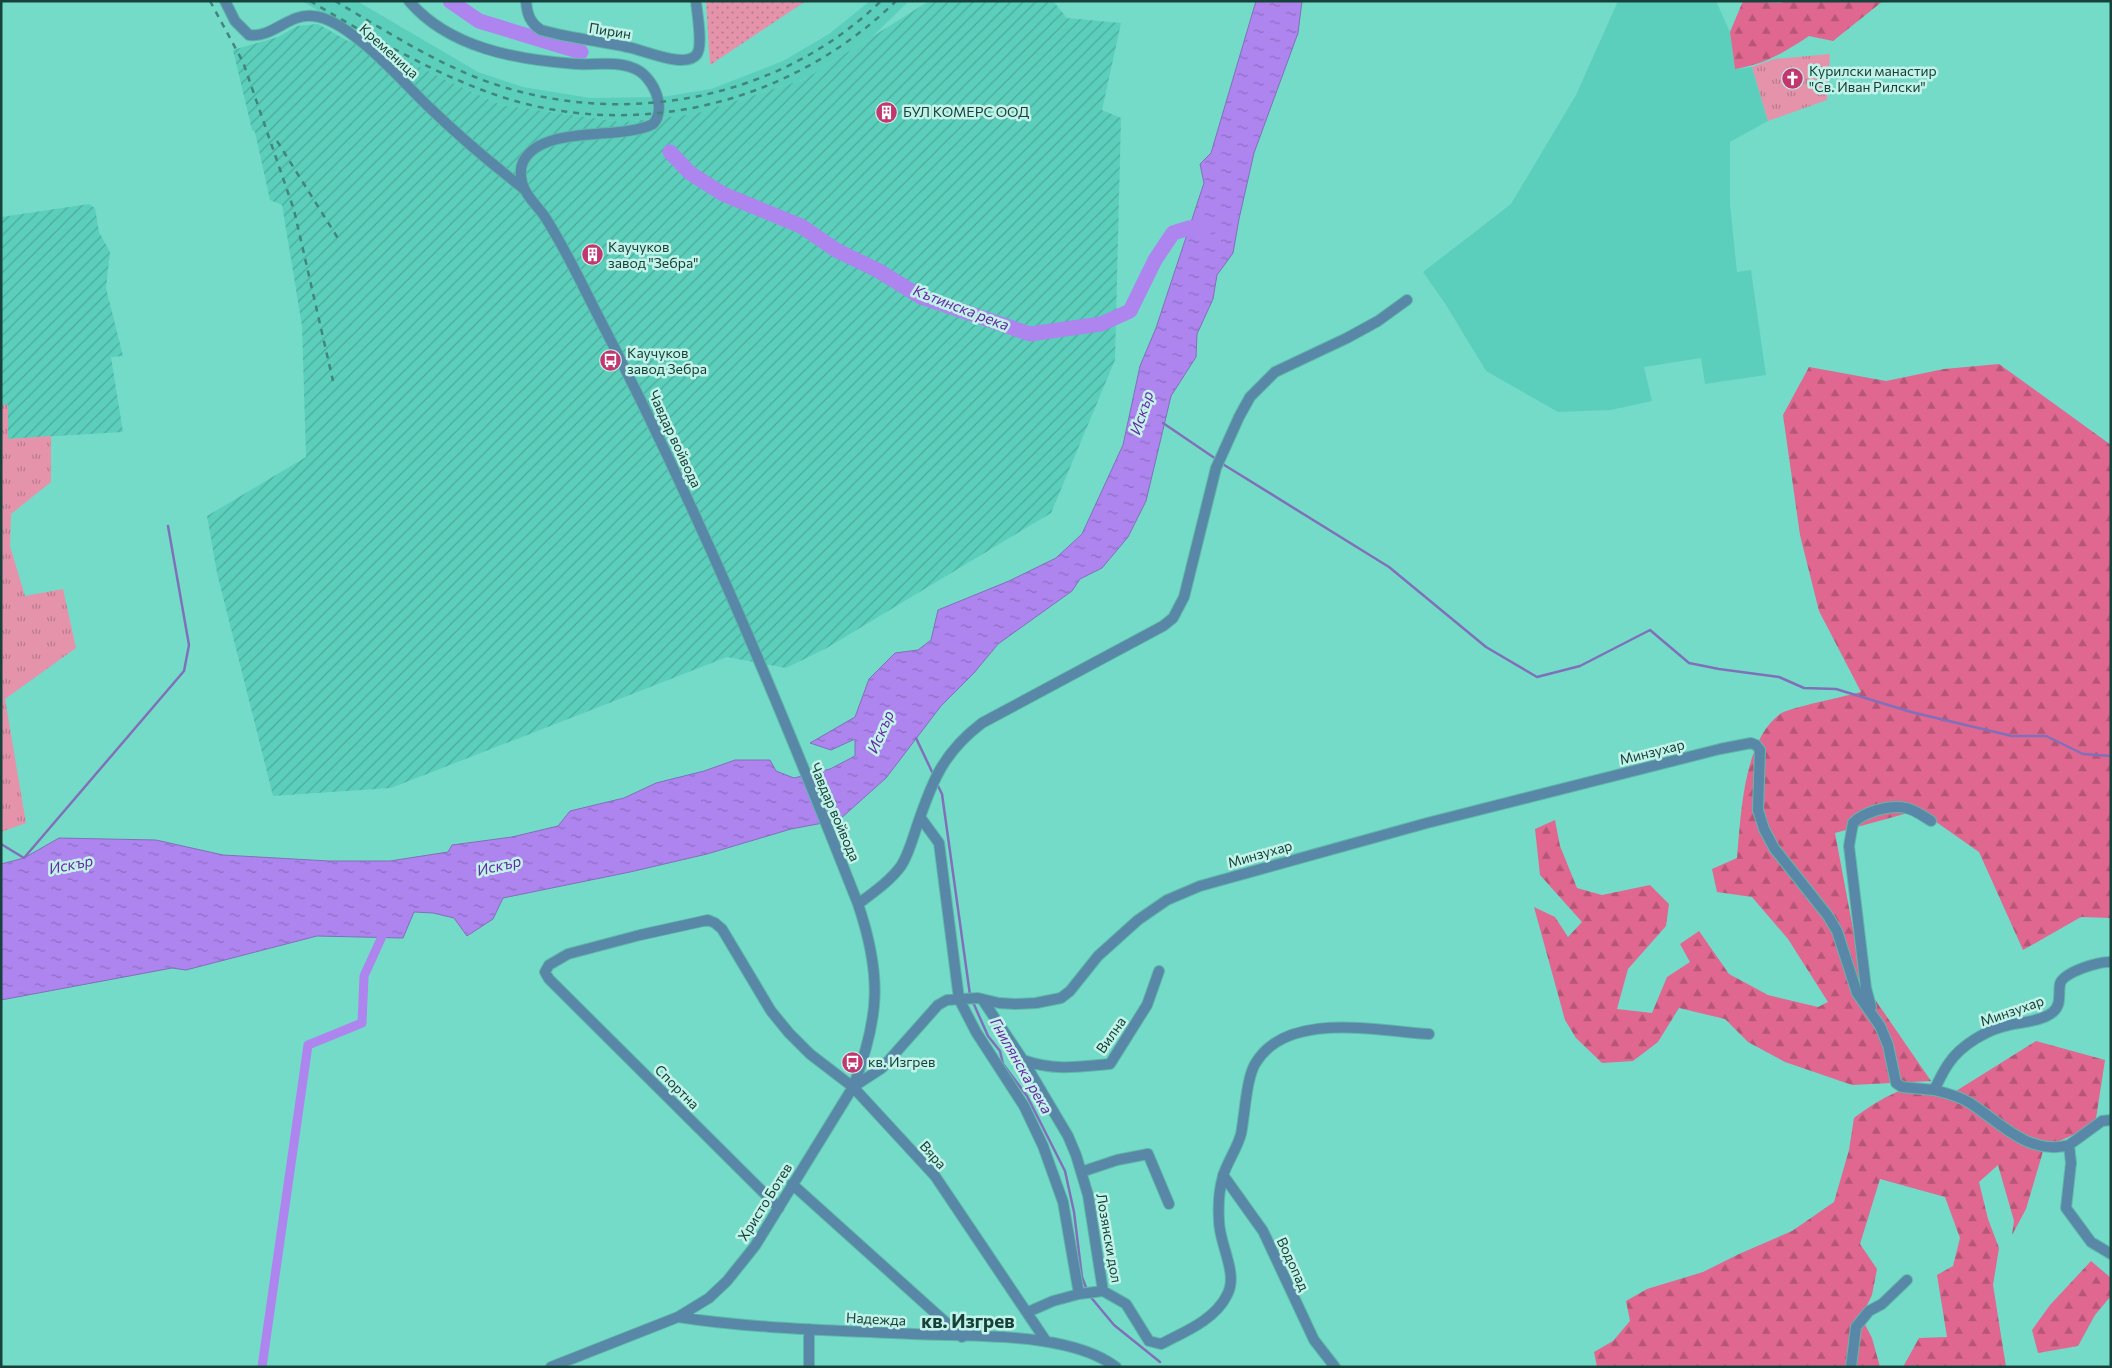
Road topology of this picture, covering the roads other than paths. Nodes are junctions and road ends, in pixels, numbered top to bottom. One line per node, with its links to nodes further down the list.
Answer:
1 (225, 1): 5 (street, Кременица)
2 (409, 1): 5 (street)
3 (526, 1): 4 (street, Пирин)
4 (696, 1)
5 (524, 189): 9 (street, Чавдар войвода)
6 (1407, 300): 7 (street)
7 (920, 817): 9 (street); 14 (street)
8 (1931, 821): 15 (street)
9 (858, 904): 18 (street)
10 (2111, 962): 19 (street, Минзухар)
11 (1158, 971): 17 (street, Вилна)
12 (555, 986): 18 (street, Вяра); 26 (street, Спортна)
13 (980, 998): 14 (street, Минзухар); 15 (street, Минзухар); 17 (street, Лозянски дол)
14 (962, 999): 18 (street, Христо Ботев); 30 (street)
15 (1872, 1014): 19 (street, Минзухар)
16 (1429, 1034): 23 (street, Лозянски дол)
17 (1023, 1060): 22 (street, Лозянски дол)
18 (853, 1087): 24 (street, Христо Ботев); 31 (street, Вяра)
19 (1934, 1090): 21 (street)
20 (2111, 1120): 21 (street)
21 (2069, 1145): 27 (street)
22 (1081, 1172): 25 (street); 29 (street, Лозянски дол)
23 (1223, 1175): 29 (street, Лозянски дол); 39 (street, Водопад)
24 (792, 1184): 26 (street, Христо Ботев); 34 (street)
25 (1169, 1204)
26 (779, 1208): 32 (street, Христо Ботев)
27 (2111, 1254)
28 (1907, 1280): 40 (street)
29 (1099, 1291): 30 (street)
30 (1082, 1294): 31 (street)
31 (1028, 1312): 35 (street, Вяра)
32 (678, 1317): 33 (street, Надежда); 36 (street, Христо Ботев)
33 (809, 1329): 34 (street, Надежда); 37 (street)
34 (962, 1336): 35 (street, Надежда)
35 (1046, 1341): 38 (street, Надежда)
36 (551, 1367)
37 (809, 1367)
38 (1116, 1367)
39 (1335, 1367)
40 (1851, 1367)

